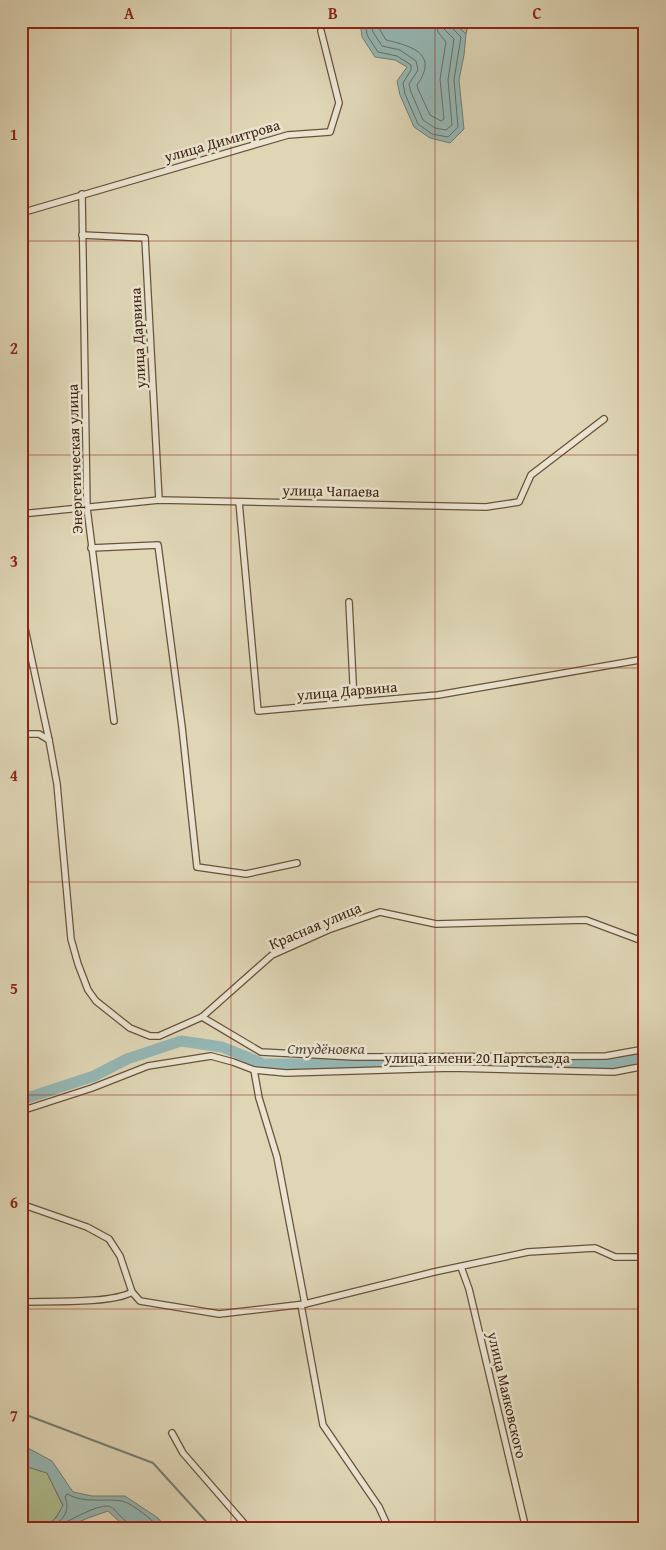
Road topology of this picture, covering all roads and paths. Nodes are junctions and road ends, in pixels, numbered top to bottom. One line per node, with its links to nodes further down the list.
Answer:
1 (321, 30): 2 (street, улица Димитрова)
2 (82, 194): 3 (street, улица Димитрова); 4 (street, Энергетическая улица)
3 (21, 213)
4 (82, 235): 6 (street, улица Дарвина); 8 (street, Энергетическая улица)
5 (604, 420): 7 (street, улица Чапаева)
6 (159, 500): 7 (street, улица Чапаева); 8 (street, улица Чапаева)
7 (239, 502): 14 (street, улица Дарвина)
8 (86, 508): 9 (street, улица Чапаева); 10 (street, Энергетическая улица)
9 (21, 514)
10 (91, 548): 15 (street, Энергетическая улица); 18 (street)
11 (349, 602): 14 (street)
12 (21, 610): 17 (street, Красная улица)
13 (645, 659): 14 (street, улица Дарвина)
14 (354, 702)
15 (114, 721)
16 (21, 734): 17 (street)
17 (49, 740): 20 (street, Красная улица)
18 (297, 863)
19 (645, 942): 20 (street, Красная улица)
20 (202, 1017): 21 (street, улица имени 20 Партсъезда)
21 (645, 1049)
22 (645, 1066): 23 (street, улица имени 20 Партсъезда)
23 (254, 1070): 24 (street, улица имени 20 Партсъезда); 30 (street)
24 (21, 1111)
25 (21, 1204): 28 (street)
26 (645, 1257): 27 (street)
27 (461, 1267): 30 (street); 34 (street, улица Маяковского)
28 (132, 1292): 29 (street); 30 (street)
29 (21, 1302)
30 (303, 1304): 33 (street)
31 (172, 1433): 32 (street)
32 (249, 1529)
33 (389, 1529)
34 (526, 1529)

